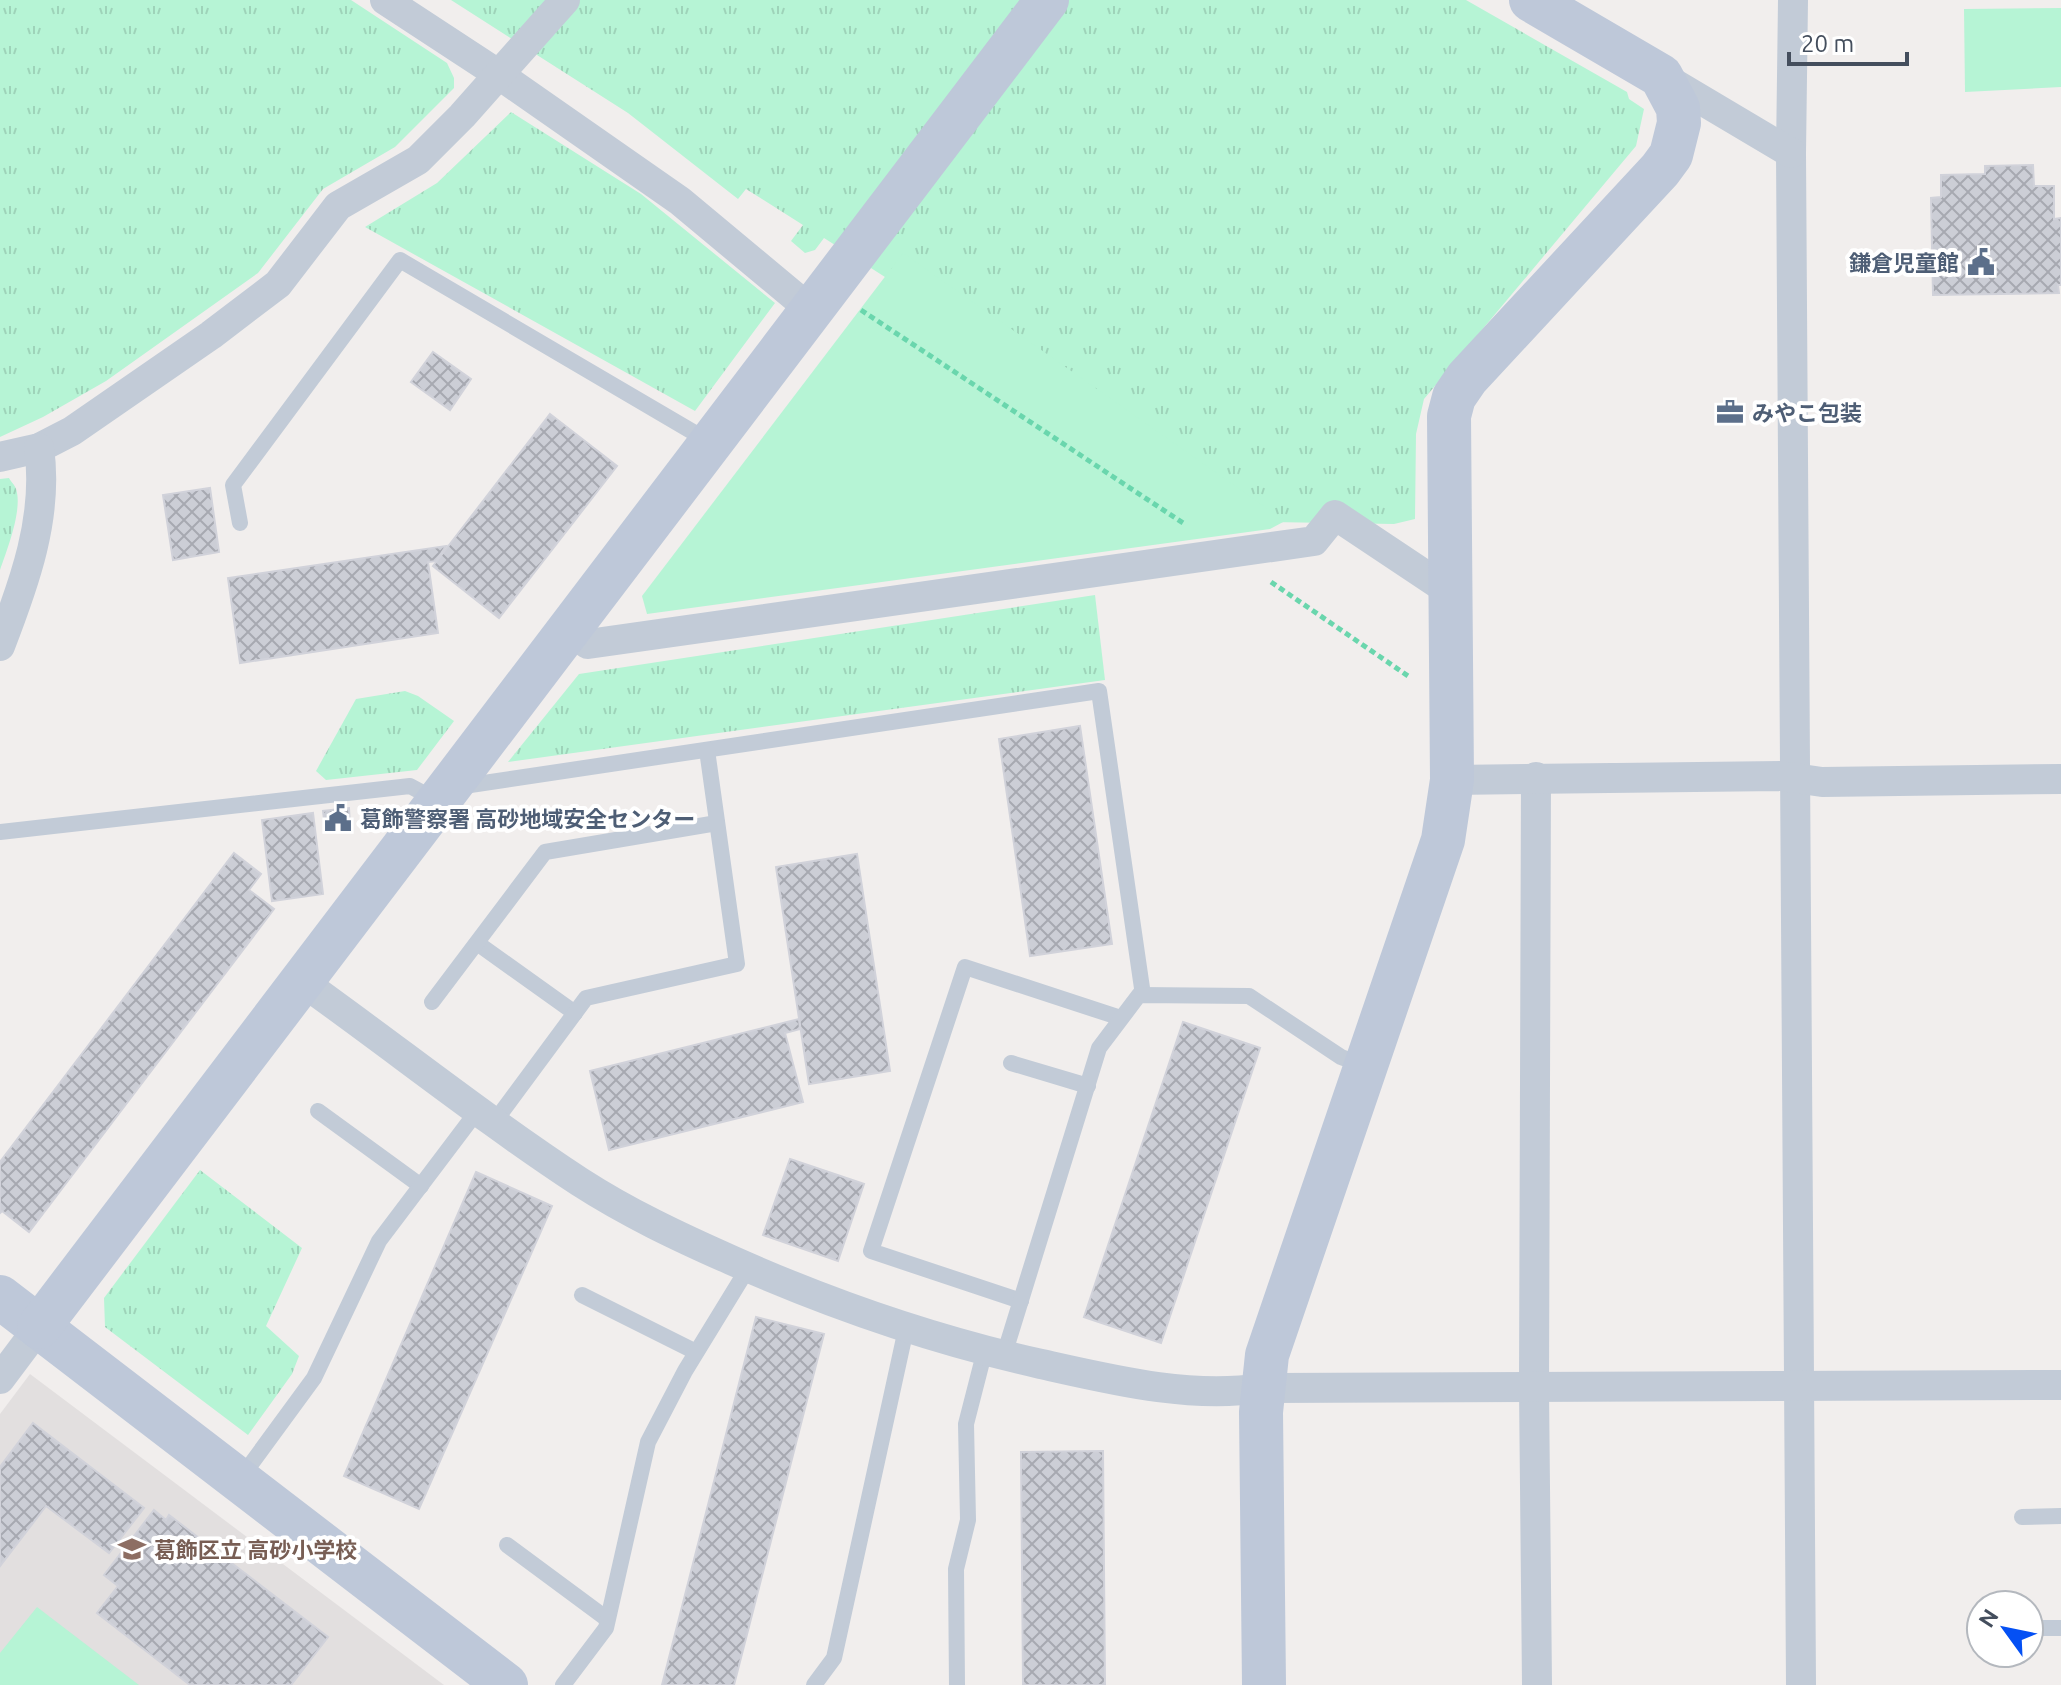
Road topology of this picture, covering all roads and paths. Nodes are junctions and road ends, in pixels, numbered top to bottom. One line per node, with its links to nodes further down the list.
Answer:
1 (385, 0): 6 (street)
2 (565, 0): 6 (street)
3 (1047, 0): 10 (street)
4 (1531, 0): 7 (street)
5 (1793, 0): 8 (street)
6 (498, 74): 10 (street); 12 (street)
7 (1661, 76): 8 (street); 16 (street)
8 (1791, 153): 24 (street)
9 (860, 309): 15 (path)
10 (812, 311): 11 (street)
11 (711, 442): 14 (lane); 17 (street)
12 (39, 448): 13 (street); 18 (street)
13 (0, 457)
14 (240, 523)
15 (1229, 554): 16 (street); 17 (street); 19 (path)
16 (1449, 591): 23 (street)
17 (569, 631): 25 (street)
18 (0, 646)
19 (1413, 679)
20 (707, 750): 25 (lane); 26 (lane); 30 (lane)
21 (1536, 777): 23 (street); 24 (street); 52 (street)
22 (2061, 779): 24 (street)
23 (1452, 780): 35 (street)
24 (1797, 780): 50 (street)
25 (443, 795): 27 (lane); 29 (street)
26 (717, 823): 28 (lane); 32 (lane)
27 (0, 832)
28 (477, 943): 31 (lane); 32 (lane)
29 (300, 980): 38 (street); 44 (street)
30 (1143, 995): 33 (lane); 35 (lane)
31 (432, 1002)
32 (575, 1013): 38 (lane)
33 (1121, 1018): 36 (lane); 43 (lane)
34 (1011, 1063): 36 (lane)
35 (1365, 1066): 51 (street)
36 (1088, 1086): 43 (lane)
37 (318, 1111): 39 (lane)
38 (487, 1116): 39 (lane); 40 (street)
39 (421, 1186): 53 (lane)
40 (748, 1268): 45 (street); 46 (lane)
41 (582, 1295): 46 (lane)
42 (0, 1297): 44 (street)
43 (1021, 1301): 47 (lane)
44 (39, 1327): 48 (street); 53 (street)
45 (906, 1329): 47 (street); 60 (lane)
46 (696, 1352): 57 (lane)
47 (995, 1353): 51 (street); 61 (lane)
48 (0, 1379)
49 (2061, 1385): 50 (street)
50 (1800, 1386): 52 (street); 64 (street)
51 (1262, 1388): 52 (street); 62 (street)
52 (1534, 1388): 63 (street)
53 (239, 1480): 58 (street)
54 (2061, 1516): 55 (lane)
55 (2022, 1517)
56 (507, 1545): 57 (lane)
57 (607, 1619): 59 (lane)
58 (506, 1685)
59 (563, 1685)
60 (814, 1685)
61 (957, 1685)
62 (1264, 1685)
63 (1537, 1685)
64 (1801, 1685)

